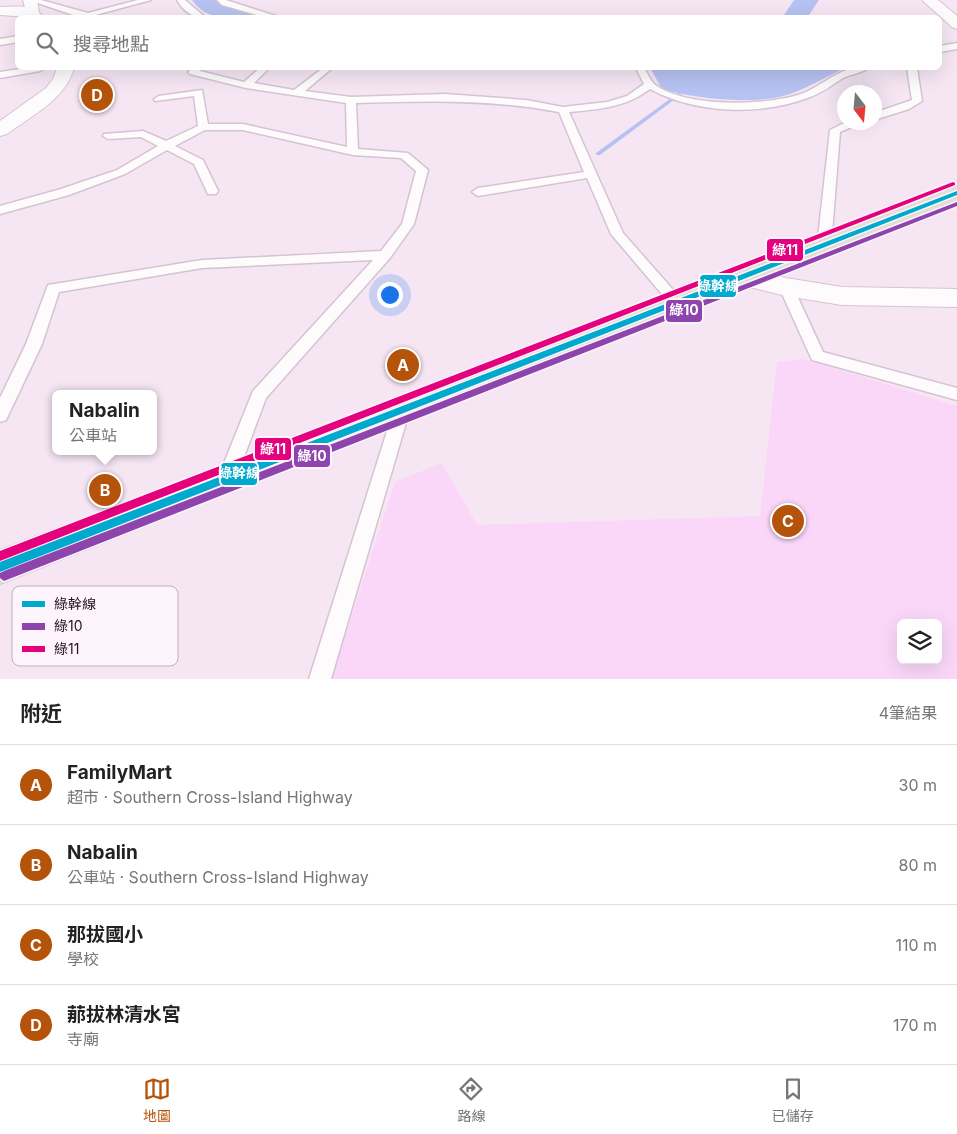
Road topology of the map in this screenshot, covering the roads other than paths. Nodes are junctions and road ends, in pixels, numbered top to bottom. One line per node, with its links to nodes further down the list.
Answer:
1 (147, 0): 5 (lane)
2 (181, 0): 7 (lane)
3 (221, 0): 8 (lane)
4 (929, 0): 9 (street)
5 (33, 7): 6 (street)
6 (0, 11)
7 (198, 15)
8 (267, 15)
9 (957, 24)
10 (15, 40): 11 (lane)
11 (0, 42)
12 (957, 46): 13 (lane)
13 (942, 49)
14 (29, 70): 22 (lane)
15 (64, 70): 32 (street)
16 (196, 70): 23 (lane)
17 (263, 70): 23 (lane)
18 (325, 70): 25 (lane)
19 (641, 70): 24 (lane)
20 (858, 70): 24 (lane)
21 (912, 70): 29 (lane)
22 (0, 75)
23 (246, 85): 25 (lane)
24 (649, 85): 28 (lane)
25 (296, 93): 27 (lane)
26 (159, 99): 30 (lane)
27 (351, 100): 28 (lane); 35 (lane)
28 (563, 110): 36 (lane)
29 (882, 114)
30 (203, 127): 34 (lane); 35 (lane)
31 (837, 129): 41 (lane)
32 (0, 130)
33 (108, 136): 34 (lane)
34 (166, 146): 37 (lane); 40 (lane)
35 (353, 152): 42 (lane)
36 (591, 174): 38 (lane); 46 (lane)
37 (212, 191)
38 (478, 192)
39 (957, 192): 41 (main road)
40 (0, 210)
41 (824, 246): 43 (main road)
42 (385, 255): 49 (lane); 50 (lane)
43 (742, 277): 44 (street); 46 (main road)
44 (786, 288): 45 (street); 47 (lane)
45 (957, 298)
46 (677, 303): 48 (main road)
47 (957, 394)
48 (402, 409): 50 (main road); 52 (lane)
49 (0, 415)
50 (227, 478): 51 (main road)
51 (0, 567)
52 (320, 679)

